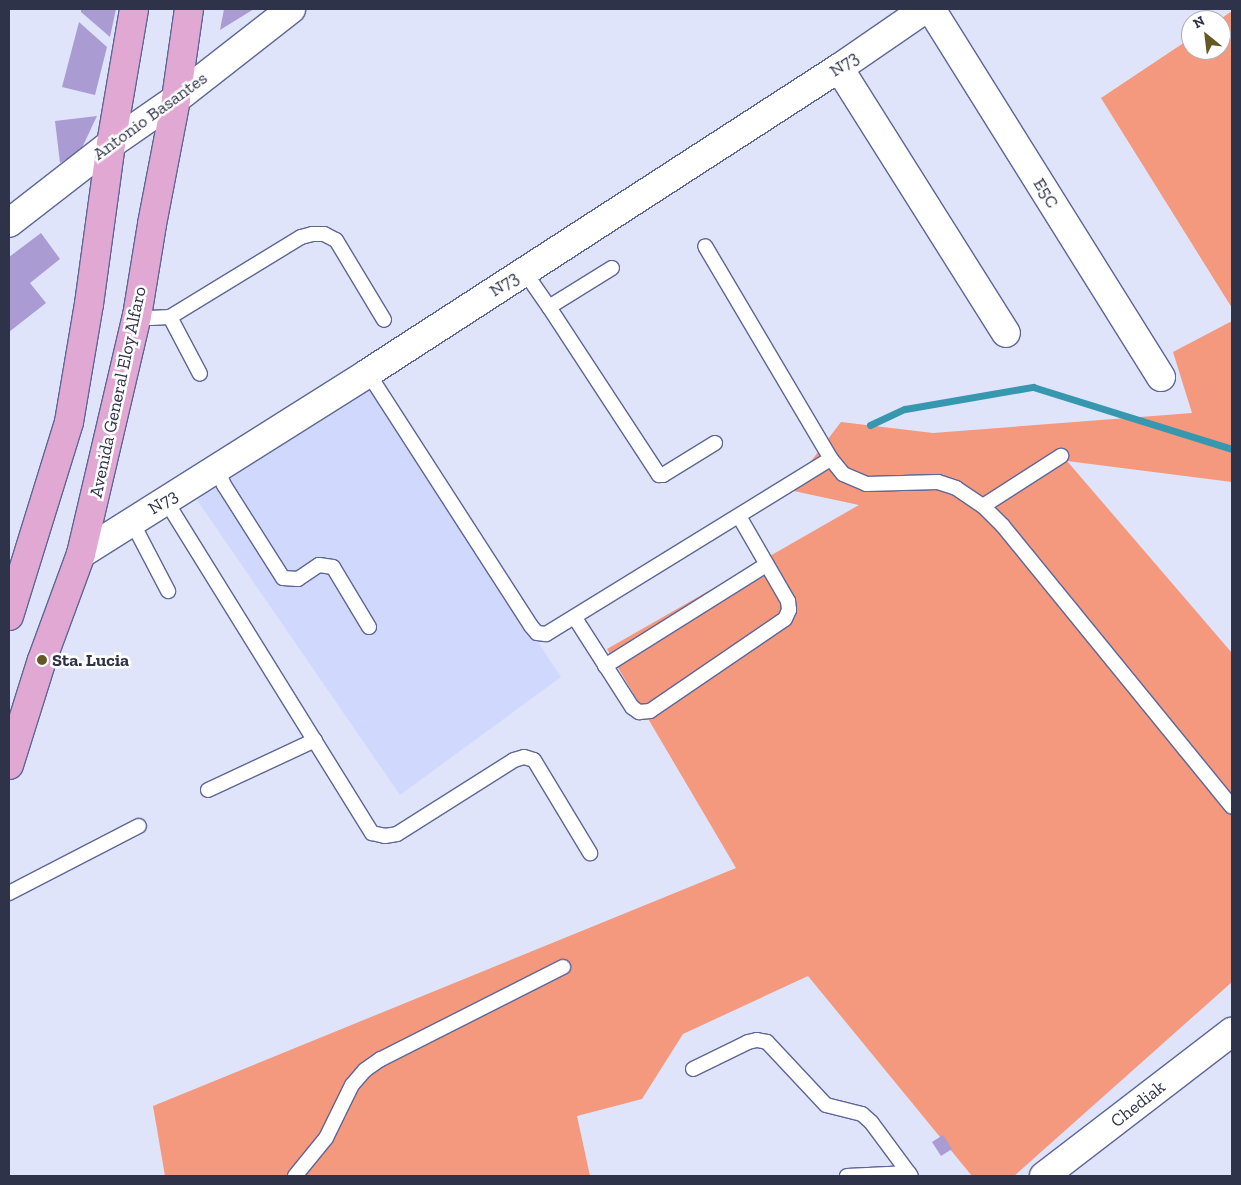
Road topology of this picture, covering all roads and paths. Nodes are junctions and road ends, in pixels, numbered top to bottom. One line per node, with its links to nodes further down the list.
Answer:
1 (134, 9): 8 (main road)
2 (188, 9): 7 (main road, Avenida General Eloy Alfaro)
3 (291, 9): 7 (street, Antonio Basantes)
4 (925, 9): 6 (street, N73)
5 (931, 9): 20 (street, E5C)
6 (839, 68): 12 (street, N73); 17 (street)
7 (176, 99): 8 (street, Antonio Basantes); 14 (main road, Avenida General Eloy Alfaro)
8 (111, 144): 9 (street, Antonio Basantes); 32 (main road)
9 (9, 223)
10 (705, 246): 23 (lane)
11 (612, 268): 13 (lane)
12 (524, 270): 13 (lane); 18 (street, N73)
13 (548, 307): 21 (lane)
14 (137, 316): 15 (lane); 29 (main road, Avenida General Eloy Alfaro)
15 (170, 317): 16 (lane); 19 (lane)
16 (384, 320)
17 (1006, 333)
18 (368, 373): 24 (street, N73); 33 (lane)
19 (200, 374)
20 (1161, 377)
21 (715, 442)
22 (1062, 456): 26 (lane)
23 (831, 459): 26 (lane); 27 (lane)
24 (217, 468): 25 (street, N73); 34 (lane)
25 (166, 500): 28 (street, N73); 36 (lane)
26 (983, 506): 39 (lane)
27 (739, 516): 30 (lane); 33 (lane)
28 (132, 522): 29 (street, N73); 31 (lane)
29 (81, 554): 37 (main road, Avenida General Eloy Alfaro)
30 (766, 565): 35 (lane); 35 (lane)
31 (168, 590)
32 (9, 616)
33 (575, 618): 35 (lane)
34 (369, 627)
35 (605, 666)
36 (315, 740): 38 (lane); 41 (lane)
37 (9, 765)
38 (208, 790)
39 (1232, 807)
40 (139, 826): 42 (lane)
41 (590, 853)
42 (9, 893)
43 (562, 968): 47 (lane)
44 (1232, 1032): 49 (street, Chediak)
45 (693, 1069): 46 (lane)
46 (910, 1175): 48 (lane)
47 (295, 1176)
48 (847, 1176)
49 (1044, 1176)

